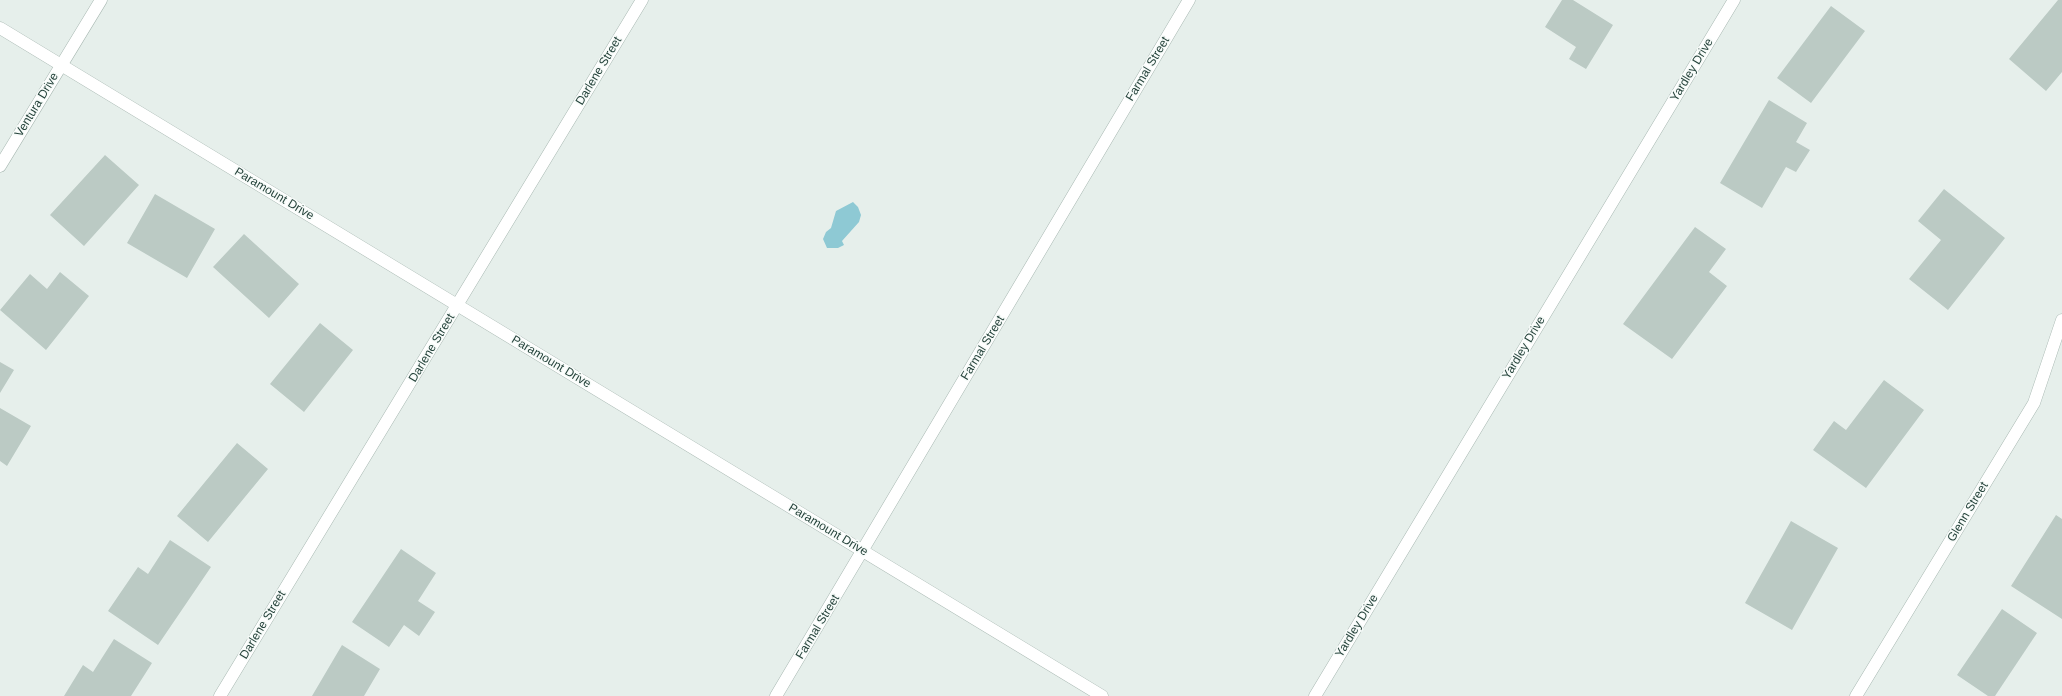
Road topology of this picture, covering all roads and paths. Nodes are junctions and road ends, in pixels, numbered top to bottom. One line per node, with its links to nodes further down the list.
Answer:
1 (101, 0): 6 (street, Ventura Drive)
2 (642, 0): 8 (street, Darlene Street)
3 (1189, 0): 10 (street, Farmal Street)
4 (1734, 0): 14 (street, Yardley Drive)
5 (0, 28): 6 (street, Paramount Drive)
6 (61, 65): 7 (street, Ventura Drive); 8 (street, Paramount Drive)
7 (0, 166)
8 (458, 305): 10 (street, Paramount Drive); 11 (street, Darlene Street)
9 (2062, 320): 15 (street, Glenn Street)
10 (863, 551): 12 (street, Farmal Street); 13 (street, Paramount Drive)
11 (220, 696)
12 (776, 696)
13 (1102, 696)
14 (1315, 696)
15 (1856, 696)

